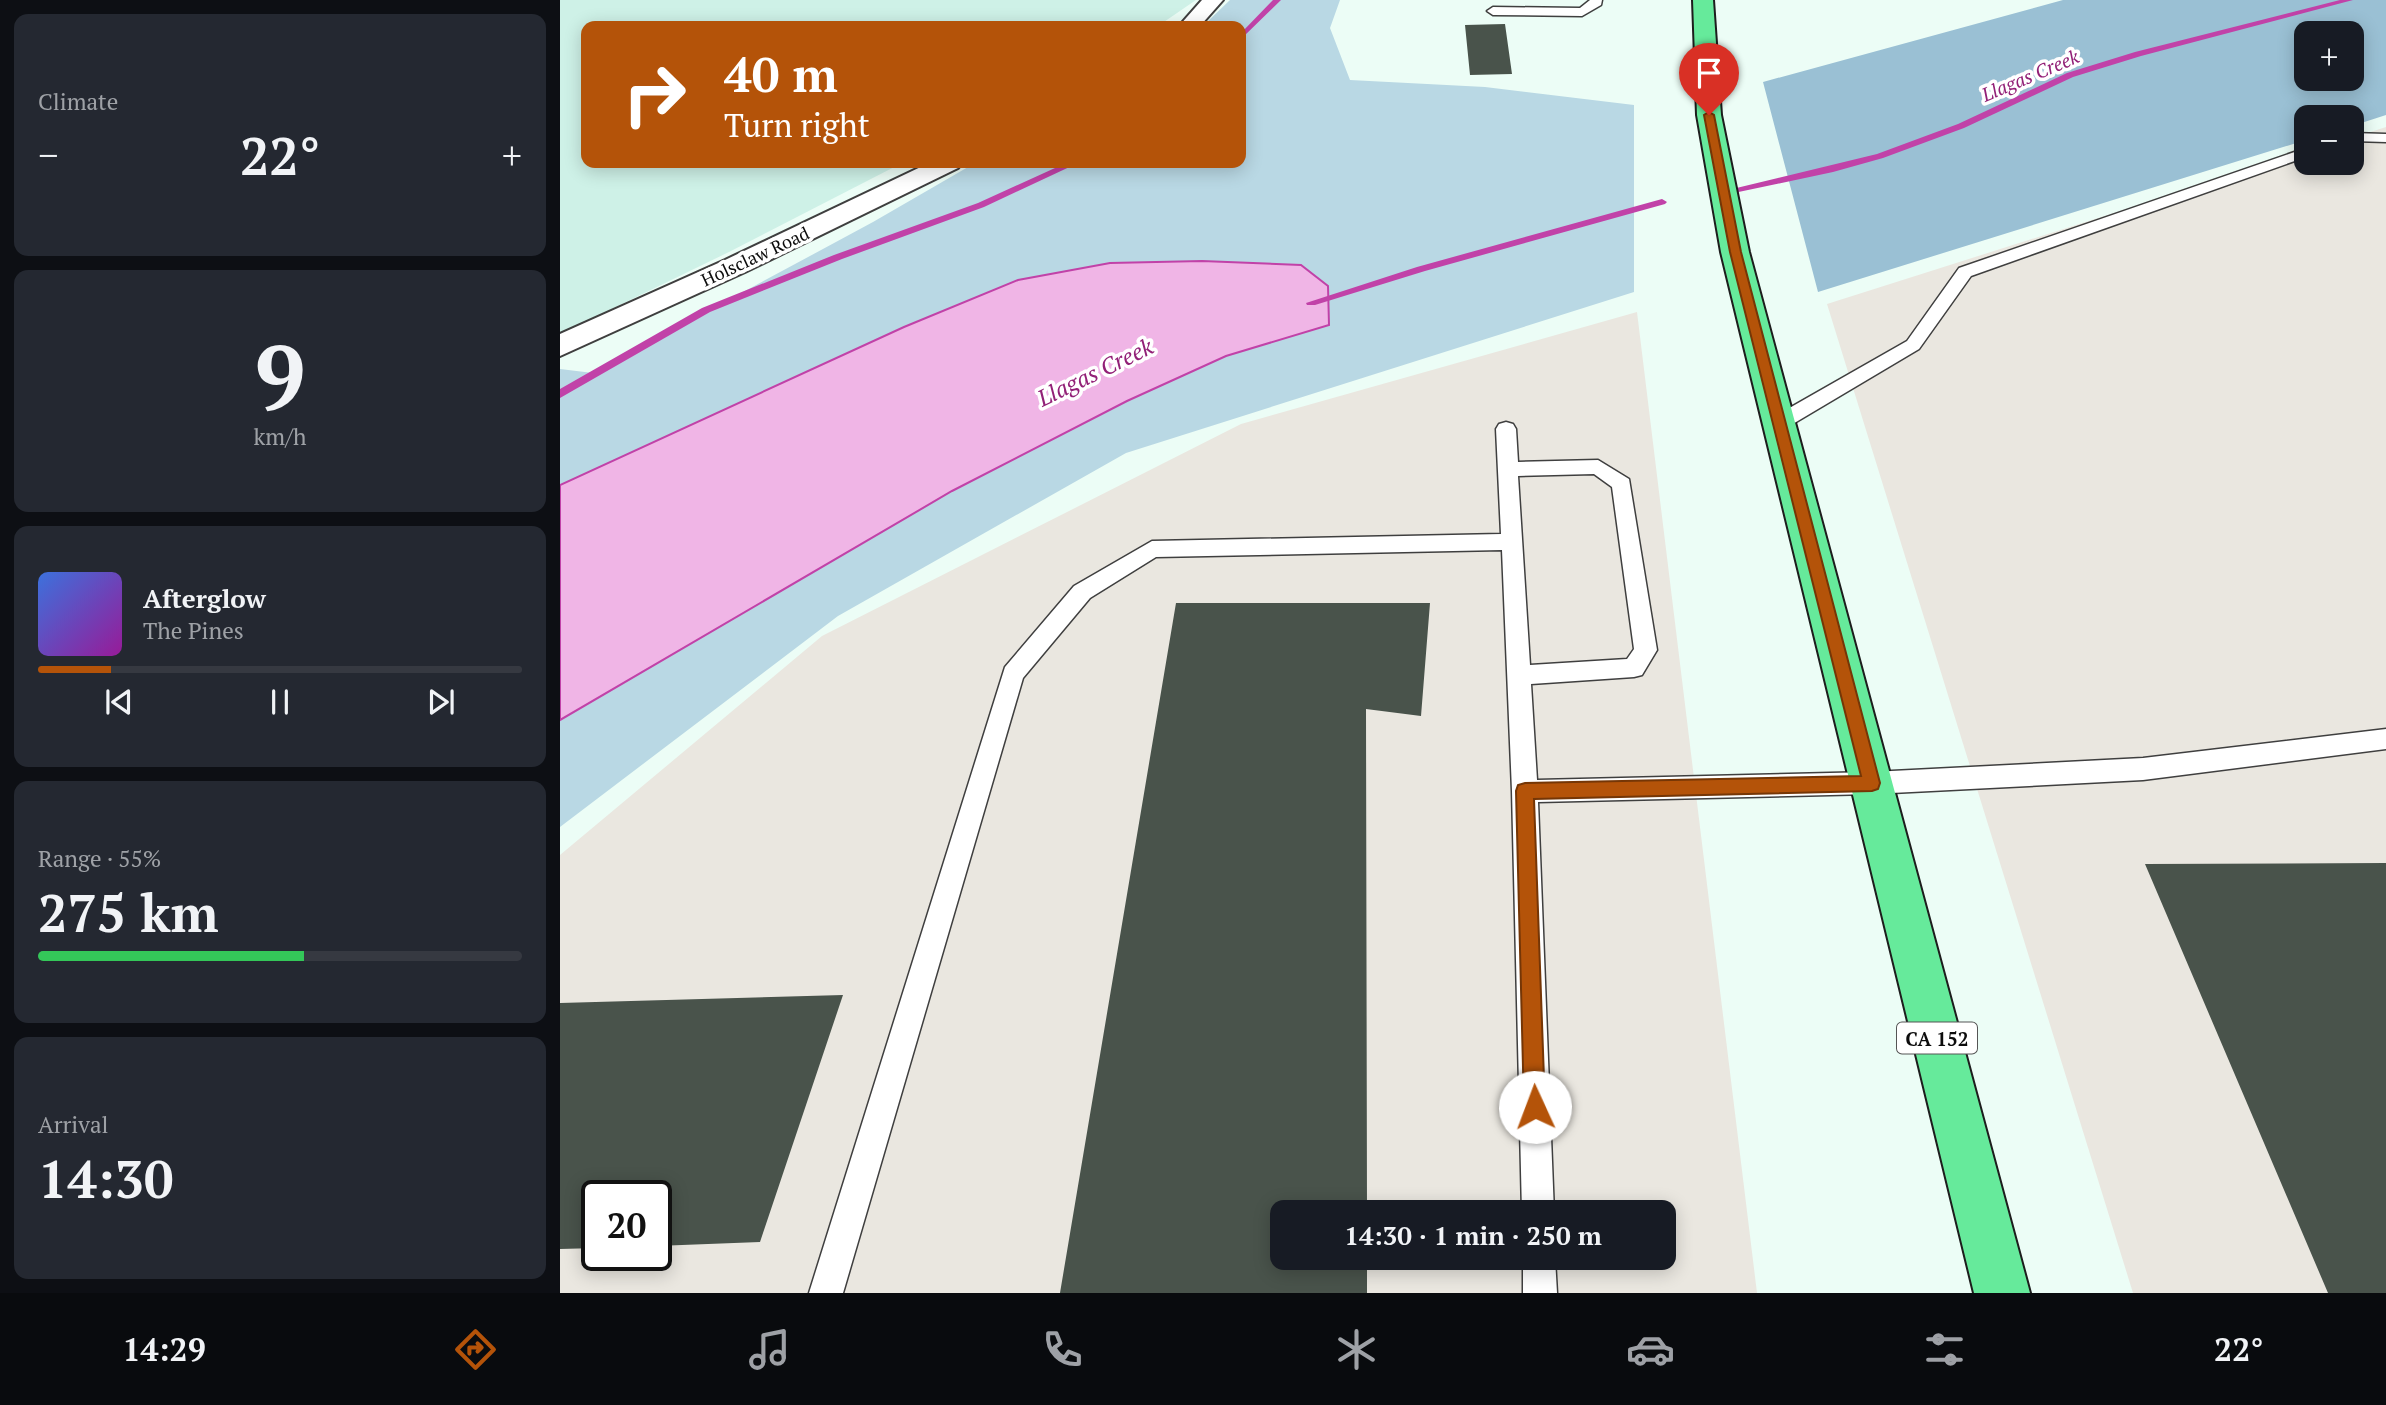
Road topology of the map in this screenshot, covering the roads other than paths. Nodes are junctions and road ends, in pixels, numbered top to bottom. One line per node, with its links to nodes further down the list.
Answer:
1 (1213, 0): 5 (street)
2 (1596, 0): 4 (lane)
3 (1703, 0): 11 (highway, CA 152)
4 (1493, 11)
5 (1194, 21)
6 (2364, 137): 7 (lane)
7 (2386, 138)
8 (2294, 156): 11 (lane)
9 (939, 168): 10 (street, Holsclaw Road)
10 (560, 346)
11 (1779, 423): 17 (highway, CA 152)
12 (1506, 429): 13 (lane)
13 (1508, 469): 14 (lane); 15 (lane)
14 (1511, 542): 15 (lane); 21 (lane)
15 (1517, 675): 18 (lane)
16 (2386, 739): 17 (lane)
17 (1872, 783): 18 (lane); 23 (highway, CA 152)
18 (1525, 791): 19 (lane)
19 (1538, 1200)
20 (1540, 1270): 22 (lane)
21 (826, 1293)
22 (1541, 1293)
23 (2002, 1293)

